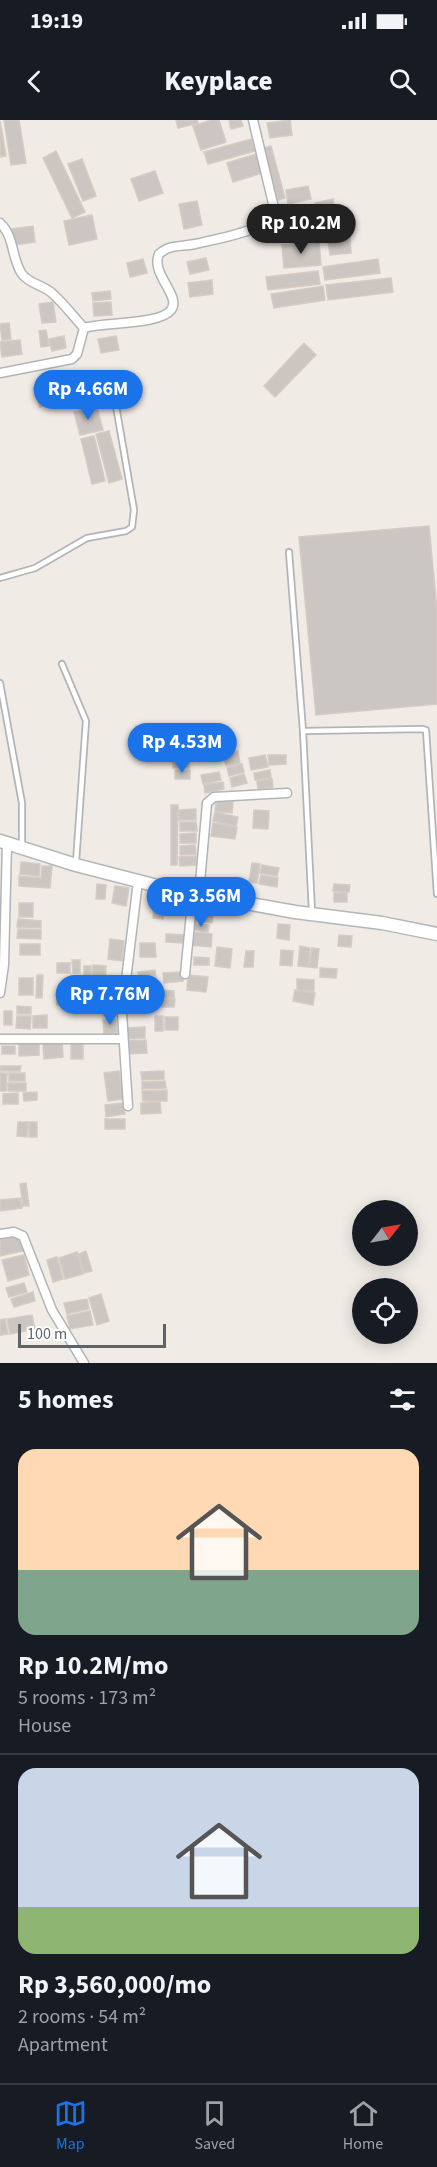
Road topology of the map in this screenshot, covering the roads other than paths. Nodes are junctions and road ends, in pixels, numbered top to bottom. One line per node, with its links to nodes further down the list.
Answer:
1 (253, 120): 3 (street)
2 (0, 223): 3 (street)
3 (84, 328): 4 (street)
4 (0, 373)
5 (116, 406): 7 (lane)
6 (289, 552): 10 (lane)
7 (0, 578)
8 (62, 664): 14 (lane)
9 (0, 683): 13 (lane)
10 (303, 731): 17 (lane); 18 (lane)
11 (287, 794): 16 (street)
12 (3, 842): 13 (street); 21 (street)
13 (22, 849): 14 (street)
14 (76, 865): 15 (street)
15 (138, 881): 16 (street); 23 (street)
16 (196, 894): 18 (street); 20 (street)
17 (437, 894)
18 (312, 915): 19 (street)
19 (437, 934)
20 (185, 974)
21 (0, 993)
22 (0, 1039): 23 (street)
23 (122, 1039): 24 (street)
24 (128, 1106)
25 (0, 1234): 26 (street)
26 (84, 1363)

